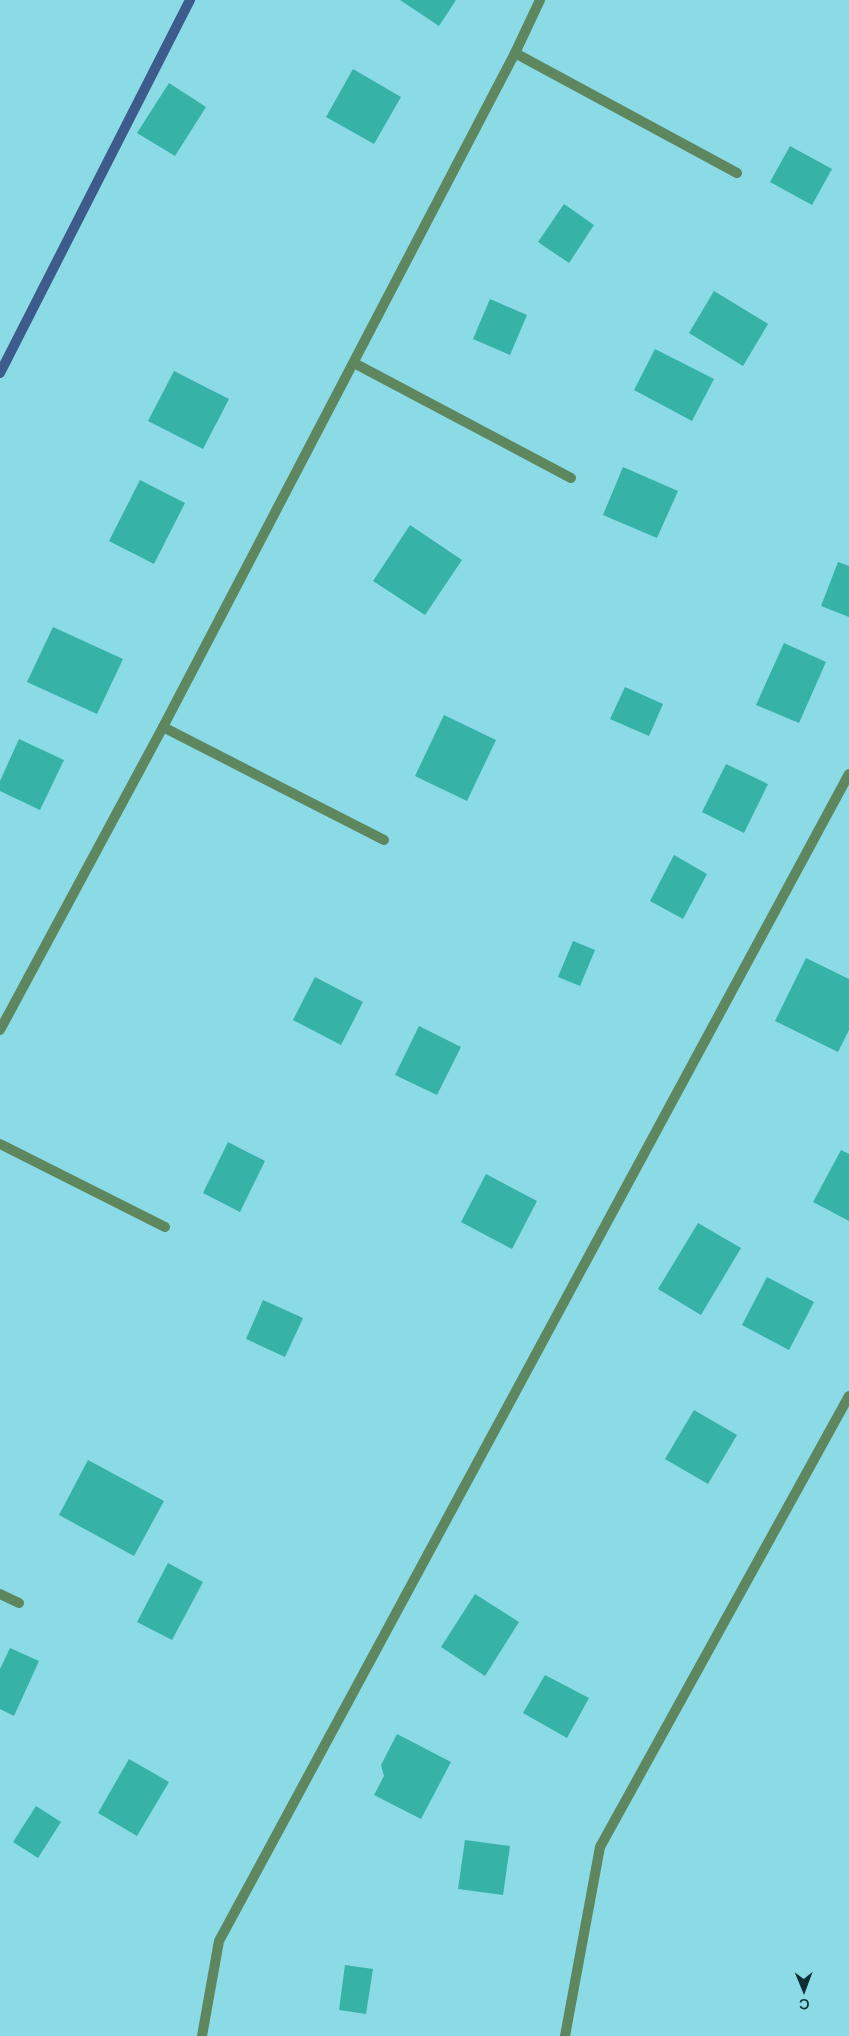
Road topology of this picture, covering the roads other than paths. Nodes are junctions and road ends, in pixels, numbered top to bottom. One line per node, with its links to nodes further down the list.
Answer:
1 (540, 0): 2 (street)
2 (515, 53): 3 (street); 4 (street)
3 (737, 173)
4 (354, 363): 5 (street); 6 (street)
5 (571, 478)
6 (163, 727): 8 (street); 9 (street)
7 (849, 774): 15 (street)
8 (384, 840)
9 (0, 1030)
10 (0, 1144): 11 (street)
11 (165, 1227)
12 (849, 1396): 16 (street)
13 (0, 1594): 14 (street)
14 (18, 1603)
15 (202, 2036)
16 (565, 2036)

